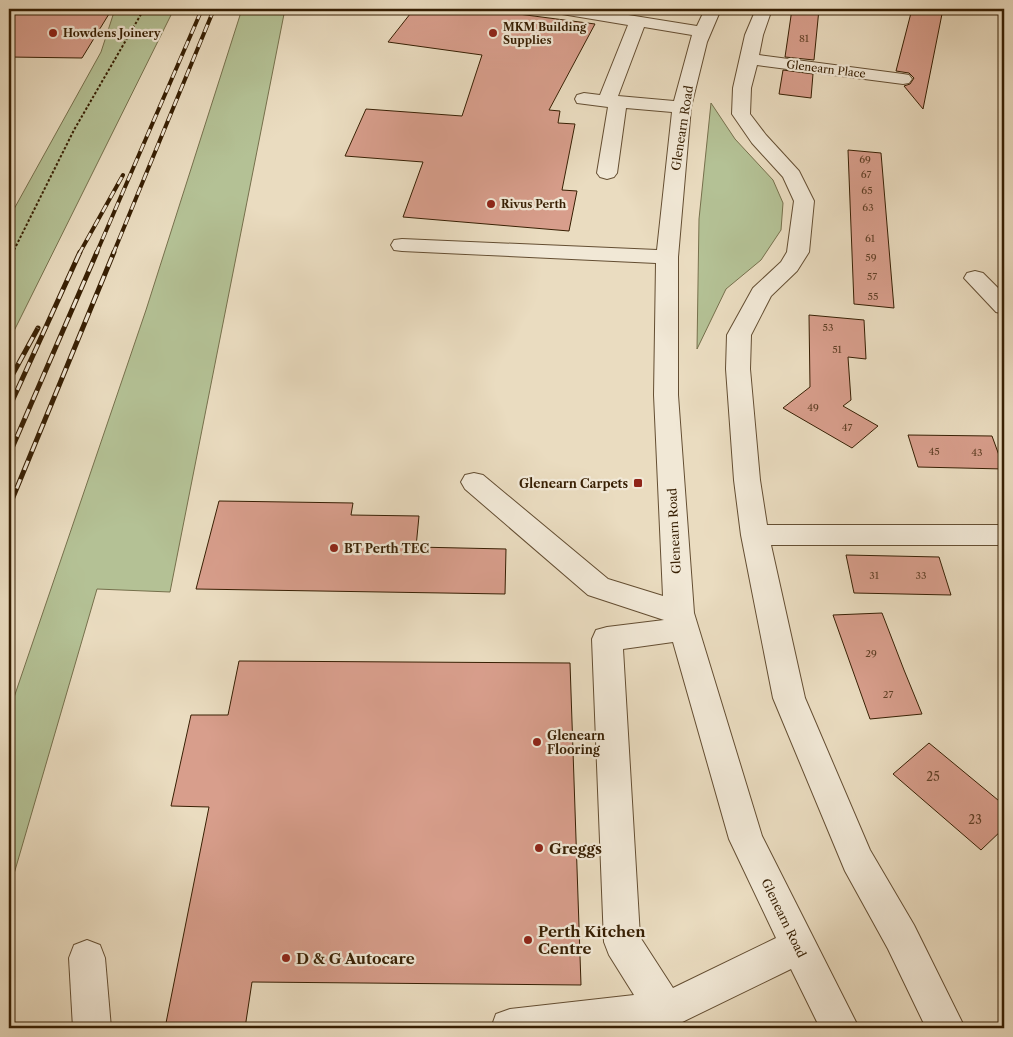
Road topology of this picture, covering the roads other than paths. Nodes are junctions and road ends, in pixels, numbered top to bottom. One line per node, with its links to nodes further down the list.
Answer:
1 (562, 9): 4 (street)
2 (764, 9): 5 (street)
3 (708, 20): 4 (street); 9 (street, Glenearn Road)
4 (638, 22): 8 (street)
5 (750, 59): 6 (street, Glenearn Place); 16 (street)
6 (902, 79)
7 (584, 99): 8 (street)
8 (612, 101): 9 (street); 10 (street)
9 (682, 107): 12 (street, Glenearn Road)
10 (606, 173)
11 (402, 244): 12 (street)
12 (668, 257): 18 (street, Glenearn Road)
13 (975, 278): 14 (street)
14 (1004, 307)
15 (474, 482): 18 (street)
16 (755, 535): 17 (street); 25 (street)
17 (1004, 535)
18 (681, 621): 19 (street, Glenearn Road); 21 (street)
19 (798, 946): 21 (street); 24 (street, Glenearn Road)
20 (87, 958): 22 (street)
21 (666, 1011): 23 (street)
22 (92, 1028)
23 (510, 1028)
24 (840, 1028)
25 (946, 1028)

